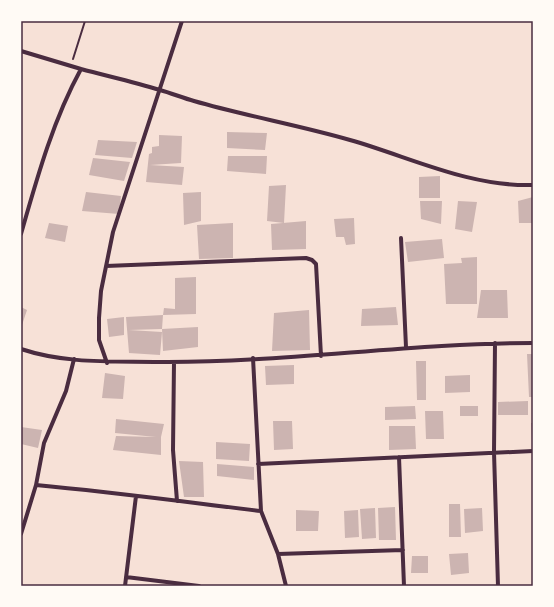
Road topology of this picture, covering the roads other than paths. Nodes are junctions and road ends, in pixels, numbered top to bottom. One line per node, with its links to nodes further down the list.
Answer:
1 (182, 21): 4 (street)
2 (21, 51): 3 (street)
3 (81, 69): 4 (street); 6 (street)
4 (160, 90): 5 (street); 8 (street)
5 (533, 185)
6 (21, 234)
7 (400, 238): 11 (street)
8 (106, 266): 13 (street); 17 (street)
9 (495, 343): 10 (street); 11 (street); 18 (street)
10 (533, 343)
11 (406, 347): 13 (street)
12 (21, 349): 15 (street)
13 (321, 356): 14 (street)
14 (252, 358): 16 (street); 21 (street)
15 (74, 359): 17 (street); 22 (street)
16 (174, 362): 17 (street); 24 (street)
17 (107, 363)
18 (494, 452): 19 (street); 20 (street); 34 (street)
19 (533, 452)
20 (399, 457): 21 (street); 27 (street)
21 (258, 464): 25 (street)
22 (36, 485): 23 (street); 26 (street)
23 (136, 496): 24 (street); 29 (street)
24 (176, 501): 25 (street)
25 (261, 511): 28 (street)
26 (21, 534)
27 (403, 550): 28 (street); 33 (street)
28 (278, 554): 32 (street)
29 (126, 577): 30 (street); 31 (street)
30 (125, 586)
31 (199, 586)
32 (286, 586)
33 (404, 586)
34 (498, 586)

